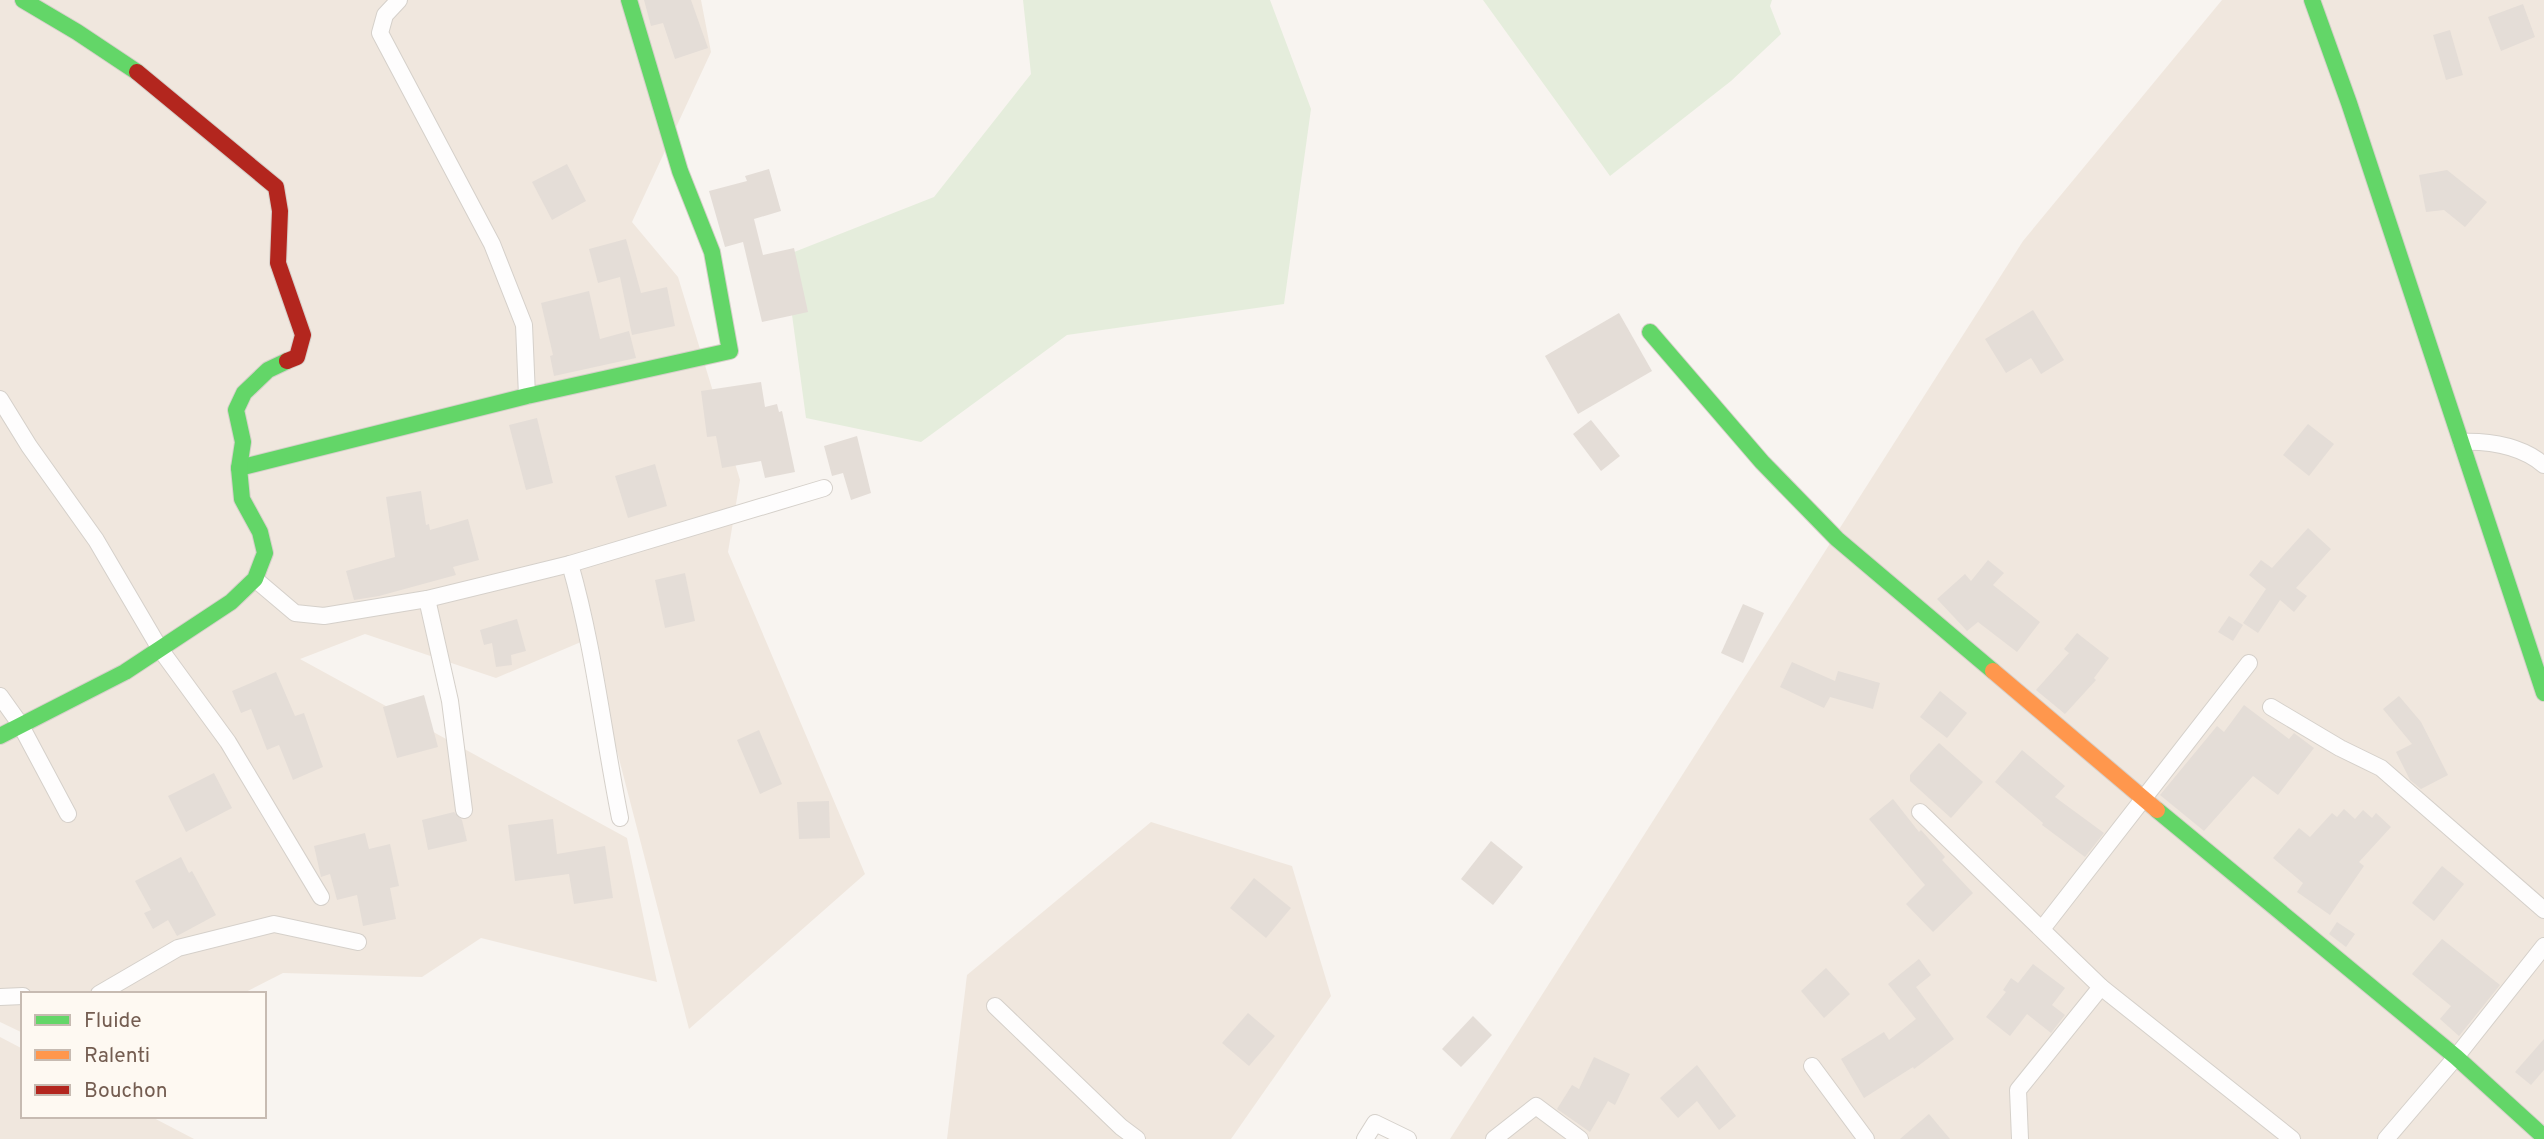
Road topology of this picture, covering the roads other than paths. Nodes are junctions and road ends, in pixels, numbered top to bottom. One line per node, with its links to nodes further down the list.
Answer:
1 (23, 0): 10 (street)
2 (399, 0): 6 (street)
3 (629, 0): 6 (street)
4 (2312, 0): 8 (street)
5 (1650, 332): 22 (street)
6 (527, 396): 10 (street)
7 (0, 399): 15 (street)
8 (2461, 442): 9 (street); 17 (street)
9 (2544, 465)
10 (239, 468): 13 (street)
11 (824, 488): 12 (street)
12 (570, 564): 14 (street); 26 (street)
13 (255, 579): 14 (street); 15 (street)
14 (427, 599): 23 (street)
15 (160, 649): 20 (street); 27 (street)
16 (2249, 663): 22 (street)
17 (2544, 693)
18 (0, 696): 20 (street)
19 (2271, 707): 28 (street)
20 (20, 724): 21 (street); 25 (street)
21 (0, 736)
22 (2142, 798): 29 (street); 37 (street)
23 (464, 810)
24 (1920, 812): 29 (street)
25 (68, 814)
26 (620, 818)
27 (321, 897)
28 (2544, 910)
29 (2042, 929): 32 (street)
30 (358, 942): 33 (street)
31 (2544, 946): 37 (street)
32 (2101, 987): 46 (street); 47 (street)
33 (102, 992)
34 (21, 996): 35 (street)
35 (0, 997)
36 (995, 1006): 40 (street)
37 (2456, 1057): 39 (street); 48 (street)
38 (1812, 1066): 45 (street)
39 (2544, 1137)
40 (1137, 1139)
41 (1366, 1139): 42 (street)
42 (1409, 1139)
43 (1494, 1139): 44 (street)
44 (1580, 1139)
45 (1866, 1139)
46 (2020, 1139)
47 (2292, 1139)
48 (2386, 1139)

